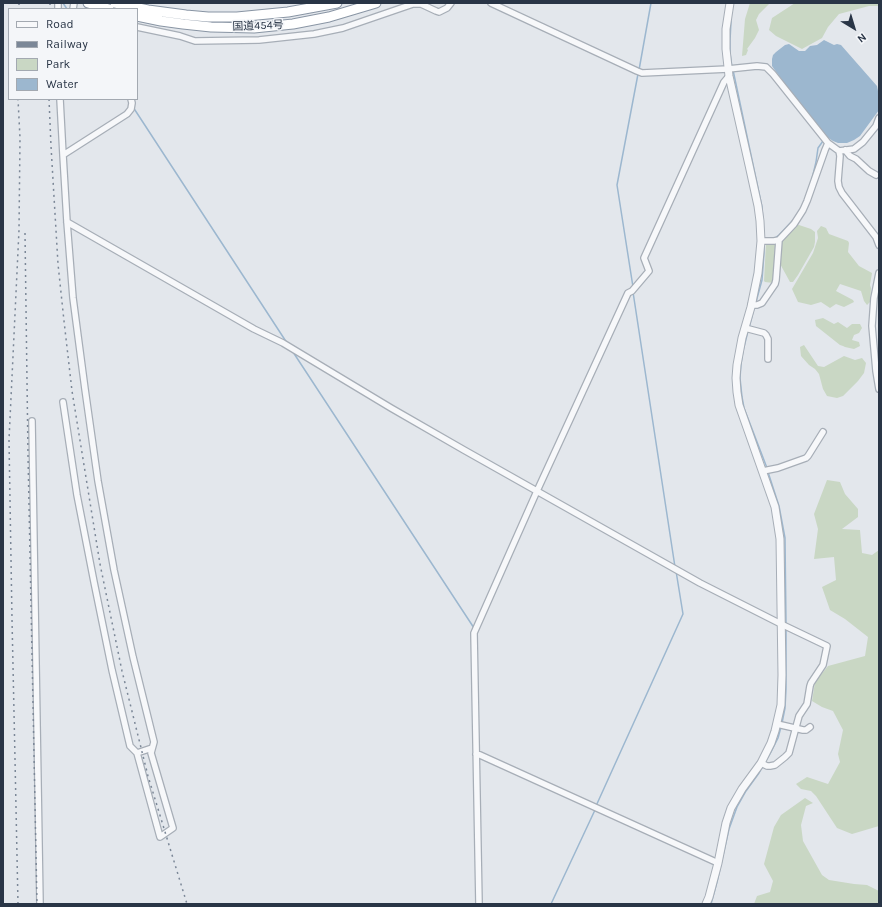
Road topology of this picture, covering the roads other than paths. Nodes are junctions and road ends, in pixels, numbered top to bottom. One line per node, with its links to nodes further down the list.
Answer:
1 (88, 3): 8 (highway)
2 (115, 3): 3 (highway, 国道454号)
3 (337, 3)
4 (376, 3): 9 (highway, 国道454号)
5 (451, 3): 10 (street)
6 (491, 3): 11 (street)
7 (730, 3): 11 (street)
8 (106, 8)
9 (138, 16)
10 (138, 27)
11 (729, 73): 15 (street); 21 (street); 32 (street)
12 (60, 100): 17 (street)
13 (131, 100): 17 (street)
14 (879, 118): 16 (street)
15 (828, 143): 16 (street); 20 (street)
16 (842, 150): 18 (street); 22 (street)
17 (63, 155): 19 (street)
18 (876, 175)
19 (67, 222): 32 (street); 37 (street)
20 (779, 240): 21 (street); 24 (street)
21 (761, 241): 24 (street)
22 (879, 245)
23 (879, 273): 27 (street)
24 (751, 305): 25 (street)
25 (745, 328): 26 (street); 31 (street)
26 (768, 360)
27 (879, 389)
28 (64, 402): 38 (street)
29 (32, 421): 42 (street)
30 (823, 432): 31 (street)
31 (763, 471): 33 (street)
32 (537, 491): 33 (street); 39 (street)
33 (781, 624): 34 (street); 36 (street)
34 (777, 724): 36 (street); 40 (street)
35 (810, 727): 36 (street)
36 (796, 728): 40 (street)
37 (152, 748): 38 (street); 38 (street)
38 (137, 753)
39 (476, 754): 41 (street); 43 (street)
40 (760, 763): 41 (street)
41 (718, 863): 44 (street)
42 (40, 904)
43 (479, 904)
44 (706, 904)

